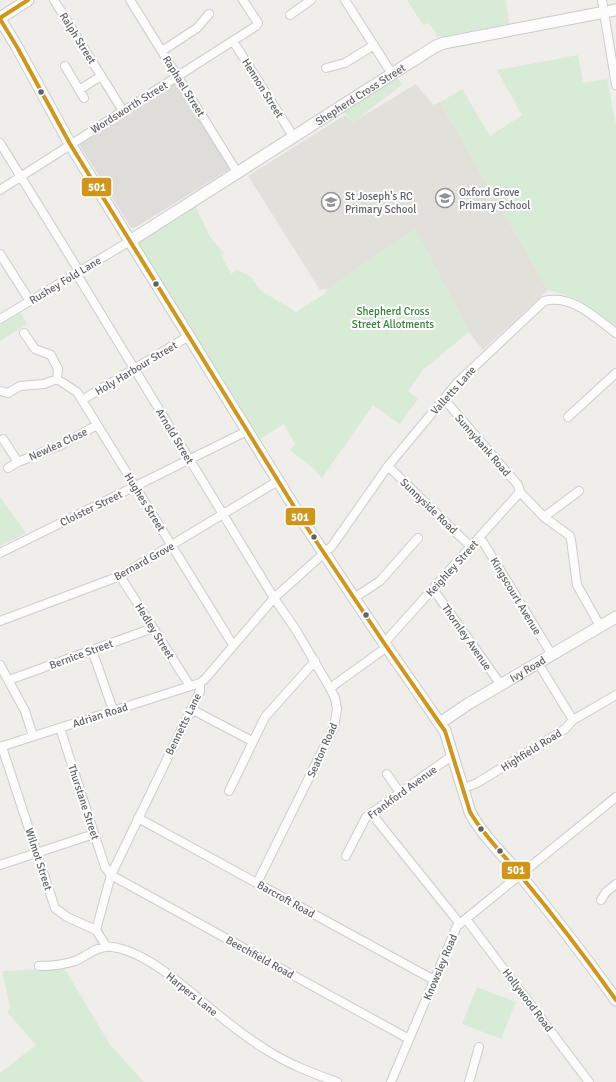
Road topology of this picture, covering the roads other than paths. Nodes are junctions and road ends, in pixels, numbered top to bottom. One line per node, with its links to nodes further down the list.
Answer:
1 (28, 0): 12 (street)
2 (54, 0): 19 (street, Ralph Street)
3 (130, 0): 15 (street, Raphael Street)
4 (311, 0): 11 (street)
5 (345, 0): 14 (street)
6 (602, 0): 9 (street)
7 (245, 1): 13 (street, Wordsworth Street)
8 (616, 10): 9 (street, Shepherd Cross Street)
9 (604, 12): 18 (street, Shepherd Cross Street); 21 (street)
10 (209, 14): 15 (street)
11 (290, 15)
12 (0, 18): 27 (street)
13 (233, 41): 20 (street, Wordsworth Street); 25 (street, Hennon Street)
14 (374, 45): 17 (street); 18 (street)
15 (162, 51): 20 (street, Raphael Street)
16 (65, 66): 22 (street)
17 (326, 68)
18 (392, 74): 25 (street, Shepherd Cross Street)
19 (101, 76): 22 (street, Ralph Street); 24 (street, Ralph Street)
20 (178, 76): 24 (street, Wordsworth Street); 28 (street, Raphael Street)
21 (616, 85)
22 (79, 90): 23 (street)
23 (84, 98)
24 (123, 111): 27 (street, Wordsworth Street)
25 (293, 136): 28 (street, Shepherd Cross Street)
26 (0, 143): 29 (street, Arnold Street)
27 (70, 144): 29 (street, Wordsworth Street); 31 (street)
28 (237, 172): 31 (street, Shepherd Cross Street)
29 (21, 176): 30 (street, Wordsworth Street); 33 (street, Arnold Street)
30 (0, 190)
31 (130, 241): 33 (street, Rushey Fold Lane); 38 (street)
32 (0, 254): 34 (street)
33 (77, 272): 34 (street, Rushey Fold Lane); 39 (street, Arnold Street)
34 (30, 301): 35 (street, Rushey Fold Lane)
35 (0, 319)
36 (616, 332): 43 (street, Valletts Lane)
37 (24, 333): 41 (street)
38 (188, 336): 39 (street, Holy Harbour Street); 48 (street)
39 (134, 369): 44 (street, Holy Harbour Street); 50 (street, Arnold Street)
40 (616, 374): 46 (street)
41 (57, 379): 42 (street); 44 (street, Hughes Street)
42 (1, 392): 45 (street)
43 (444, 399): 52 (street, Valletts Lane); 57 (street, Sunnybank Road)
44 (82, 400): 47 (street, Hughes Street)
45 (0, 401)
46 (568, 417)
47 (98, 425): 51 (street, Newlea Close); 55 (street, Hughes Street)
48 (247, 431): 50 (street, Cloister Street); 54 (street)
49 (3, 439): 51 (street, Newlea Close)
50 (189, 459): 55 (street, Cloister Street); 58 (street, Arnold Street)
51 (18, 462): 53 (street, Newlea Close)
52 (388, 466): 63 (street, Sunnyside Road); 65 (street, Valletts Lane)
53 (8, 468)
54 (278, 481): 58 (street, Bernard Grove); 65 (street)
55 (136, 486): 62 (street, Hughes Street); 64 (street, Cloister Street)
56 (579, 491): 59 (street)
57 (520, 492): 59 (street, Sunnybank Road); 60 (street, Keighley Street)
58 (223, 515): 62 (street, Bernard Grove); 68 (street, Arnold Street)
59 (544, 517): 72 (street, Sunnybank Road)
60 (480, 537): 63 (street, Keighley Street); 77 (street, Kingscourt Avenue)
61 (418, 538): 69 (street)
62 (172, 546): 66 (street, Bernard Grove); 74 (street, Hughes Street)
63 (471, 547): 67 (street, Keighley Street)
64 (0, 553)
65 (323, 554): 68 (street, Bennetts Lane); 69 (street)
66 (120, 576): 71 (street, Bernard Grove); 73 (street, Hedley Street)
67 (433, 589): 75 (street, Keighley Street); 83 (street, Thornley Avenue)
68 (274, 598): 74 (street, Bennetts Lane); 78 (street, Seaton Road)
69 (354, 598): 75 (street)
70 (616, 617): 72 (street, Ivy Road)
71 (0, 621)
72 (600, 626): 77 (street, Ivy Road)
73 (153, 628): 76 (street, Bernice Street); 84 (street, Hedley Street)
74 (233, 645): 82 (street, Bennetts Lane)
75 (386, 645): 85 (street, Keighley Street); 90 (street)
76 (92, 650): 81 (street, Bernice Street); 88 (street)
77 (552, 655): 79 (street, Ivy Road)
78 (314, 661): 85 (street, Seaton Road); 93 (street)
79 (538, 663): 83 (street, Ivy Road); 89 (street)
80 (0, 666): 81 (street)
81 (9, 680): 92 (street)
82 (200, 683): 84 (street, Adrian Road); 87 (street, Bennetts Lane)
83 (501, 685): 90 (street, Ivy Road)
84 (190, 686): 88 (street, Adrian Road)
85 (330, 688): 109 (street, Seaton Road)
86 (616, 695): 89 (street, Highfield Road)
87 (191, 709): 93 (street); 102 (street, Bennetts Lane)
88 (113, 710): 91 (street, Adrian Road)
89 (573, 720): 97 (street, Highfield Road)
90 (440, 723): 95 (street)
91 (60, 728): 92 (street, Adrian Road); 103 (street, Thurstane Street)
92 (33, 736): 94 (street, Adrian Road)
93 (252, 741): 98 (street)
94 (1, 747): 104 (street, Wilmot Street)
95 (453, 755): 97 (street); 99 (street, Frankford Avenue)
96 (388, 774): 99 (street)
97 (464, 788): 108 (street)
98 (229, 792)
99 (400, 793): 101 (street, Frankford Avenue)
100 (616, 797): 108 (street, Knowsley Road)
101 (371, 813): 105 (street, Frankford Avenue); 112 (street, Hollywood Road)
102 (138, 818): 107 (street, Bennetts Lane); 109 (street, Barcroft Road)
103 (94, 834): 104 (street); 107 (street, Thurstane Street)
104 (36, 853): 106 (street); 113 (street, Wilmot Street)
105 (346, 856)
106 (0, 865)
107 (111, 876): 113 (street, Bennetts Lane); 118 (street, Beechfield Road)
108 (521, 876): 112 (street, Knowsley Road); 117 (street)
109 (257, 883): 116 (street, Barcroft Road)
110 (616, 884): 111 (street)
111 (601, 900)
112 (463, 921): 116 (street, Knowsley Road); 123 (street, Hollywood Road)
113 (96, 930): 114 (street)
114 (106, 946): 115 (street); 120 (street, Harpers Lane)
115 (39, 966)
116 (434, 980): 118 (street, Knowsley Road)
117 (616, 1000)
118 (409, 1039): 121 (street, Knowsley Road)
119 (479, 1048): 122 (street)
120 (334, 1081)
121 (391, 1082)
122 (469, 1082)
123 (590, 1082)

